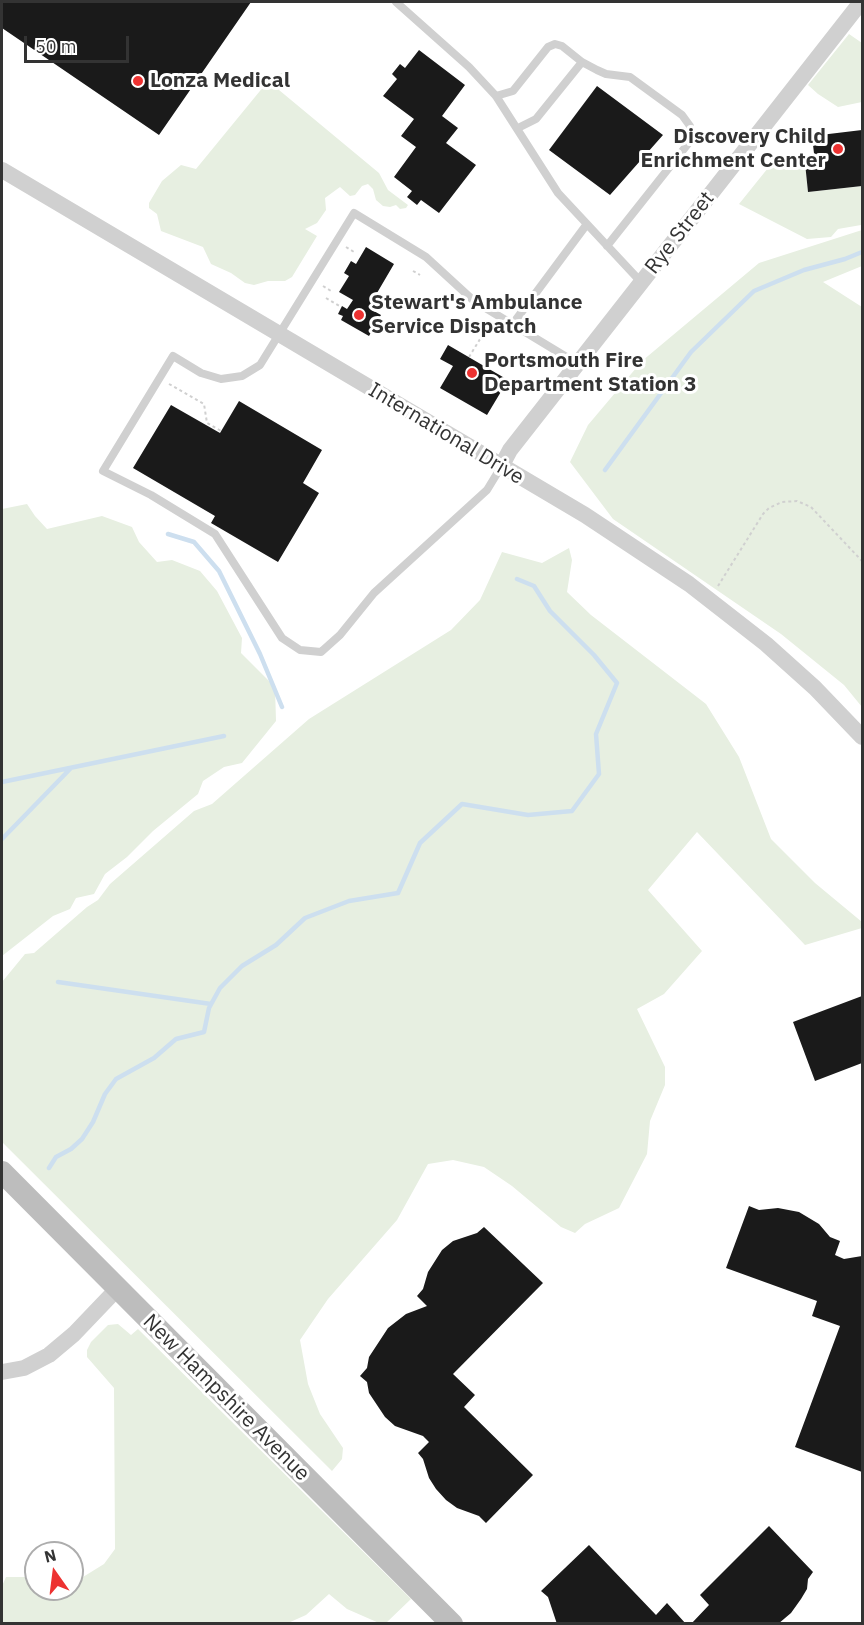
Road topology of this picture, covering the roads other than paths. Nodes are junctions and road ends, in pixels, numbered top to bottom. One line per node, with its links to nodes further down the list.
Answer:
1 (396, 2): 4 (lane)
2 (861, 2): 9 (street, Rye Street)
3 (582, 62): 4 (lane); 5 (lane); 8 (lane)
4 (496, 96): 5 (lane)
5 (518, 128): 7 (lane)
6 (2, 170): 11 (street, International Drive)
7 (587, 224): 8 (lane); 10 (lane)
8 (607, 246): 9 (lane)
9 (641, 282): 12 (street, Rye Street)
10 (512, 325): 11 (lane); 12 (lane)
11 (279, 334): 13 (street, International Drive); 13 (lane)
12 (578, 364): 13 (street, Rye Street)
13 (501, 467): 14 (street, International Drive)
14 (862, 737)
15 (2, 1172): 16 (street, New Hampshire Avenue)
16 (117, 1289): 17 (street); 18 (street, New Hampshire Avenue)
17 (2, 1372)
18 (452, 1623)

